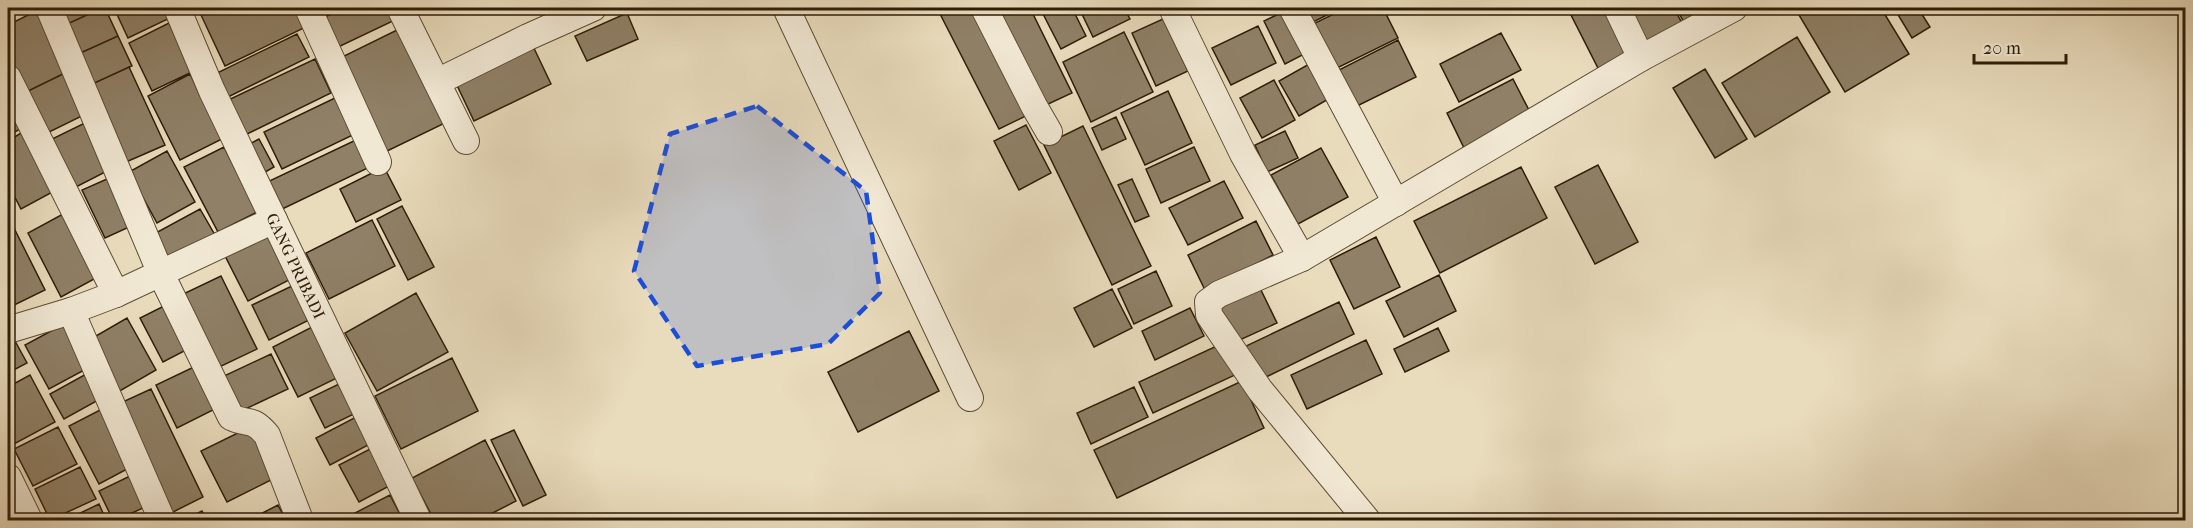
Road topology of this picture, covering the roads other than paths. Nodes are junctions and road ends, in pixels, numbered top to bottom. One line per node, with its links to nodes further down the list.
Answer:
1 (49, 8): 21 (street)
2 (177, 8): 19 (street, GANG PRIBADI)
3 (308, 8): 17 (street)
4 (400, 8): 14 (street)
5 (593, 8): 14 (street)
6 (786, 8): 25 (street)
7 (984, 8): 15 (street)
8 (1172, 8): 20 (street)
9 (1292, 8): 18 (street)
10 (1617, 8): 12 (street)
11 (1734, 8): 12 (street)
12 (1641, 58): 18 (street)
13 (8, 78): 22 (street)
14 (437, 82): 16 (street)
15 (1049, 132)
16 (466, 141)
17 (378, 162)
18 (1396, 203): 20 (street)
19 (274, 220): 21 (street); 30 (street, GANG PRIBADI)
20 (1302, 258): 31 (street)
21 (161, 274): 22 (street); 29 (street)
22 (116, 294): 23 (street)
23 (70, 311): 24 (street); 28 (street)
24 (8, 330)
25 (970, 398)
26 (8, 477): 27 (street)
27 (29, 520)
28 (162, 520)
29 (300, 520)
30 (418, 520)
31 (1366, 520)

